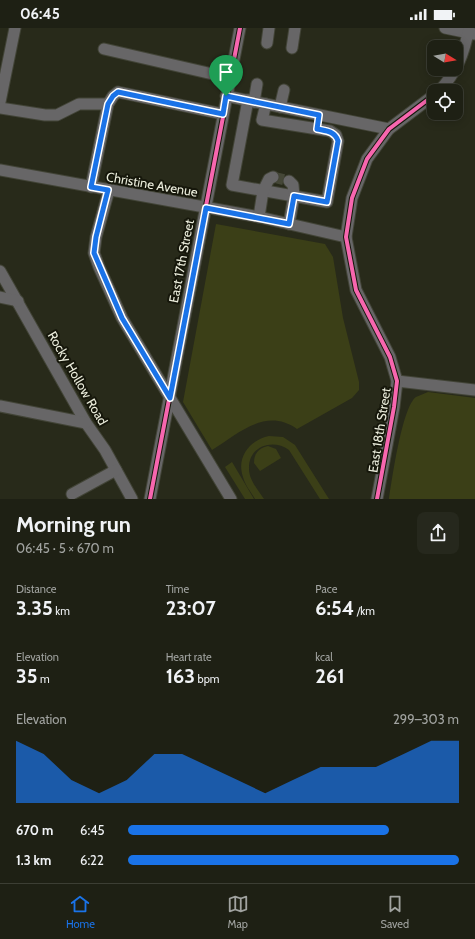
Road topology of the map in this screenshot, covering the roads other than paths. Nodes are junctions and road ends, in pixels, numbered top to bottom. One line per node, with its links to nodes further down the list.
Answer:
1 (15, 28): 10 (street)
2 (240, 28): 11 (street, East 17th Street)
3 (269, 28): 7 (street)
4 (295, 28): 8 (street)
5 (445, 28): 6 (street)
6 (470, 31): 13 (street)
7 (267, 43)
8 (292, 48)
9 (104, 49): 11 (street)
10 (4, 62): 18 (street)
11 (230, 78): 15 (street, East 17th Street)
12 (257, 84): 17 (street)
13 (446, 84)
14 (284, 90): 21 (street)
15 (226, 96): 17 (street); 23 (street, East 17th Street)
16 (427, 100): 26 (street, East 18th Street)
17 (251, 101): 20 (street); 32 (street)
18 (0, 102)
19 (108, 104): 22 (street); 23 (street); 30 (street)
20 (266, 104): 21 (street); 25 (street)
21 (280, 107): 24 (street)
22 (0, 108)
23 (223, 114): 34 (street, East 17th Street)
24 (319, 115): 25 (street); 26 (street)
25 (317, 129): 33 (street)
26 (389, 130): 37 (street, East 18th Street)
27 (0, 170): 30 (street, Christine Avenue)
28 (273, 178): 32 (street)
29 (289, 181): 33 (street)
30 (91, 187): 31 (street, Christine Avenue)
31 (108, 190): 34 (street, Christine Avenue); 43 (street)
32 (264, 191): 33 (street); 35 (street)
33 (294, 196): 36 (street)
34 (206, 208): 35 (street, Christine Avenue); 43 (street, East 17th Street)
35 (259, 218): 36 (street, Christine Avenue)
36 (289, 224): 37 (street, Christine Avenue)
37 (346, 237): 41 (street, East 18th Street)
38 (0, 272): 40 (street, Rocky Hollow Road)
39 (0, 297): 40 (street)
40 (18, 301): 45 (street, Rocky Hollow Road)
41 (397, 381): 42 (street); 51 (street, East 18th Street)
42 (475, 390)
43 (170, 398): 49 (street, East 17th Street); 50 (street)
44 (0, 406): 45 (street)
45 (86, 423): 46 (street, Rocky Hollow Road)
46 (116, 470): 47 (street); 48 (street, Rocky Hollow Road)
47 (72, 494)
48 (132, 499)
49 (150, 499)
50 (231, 499)
51 (377, 499)

